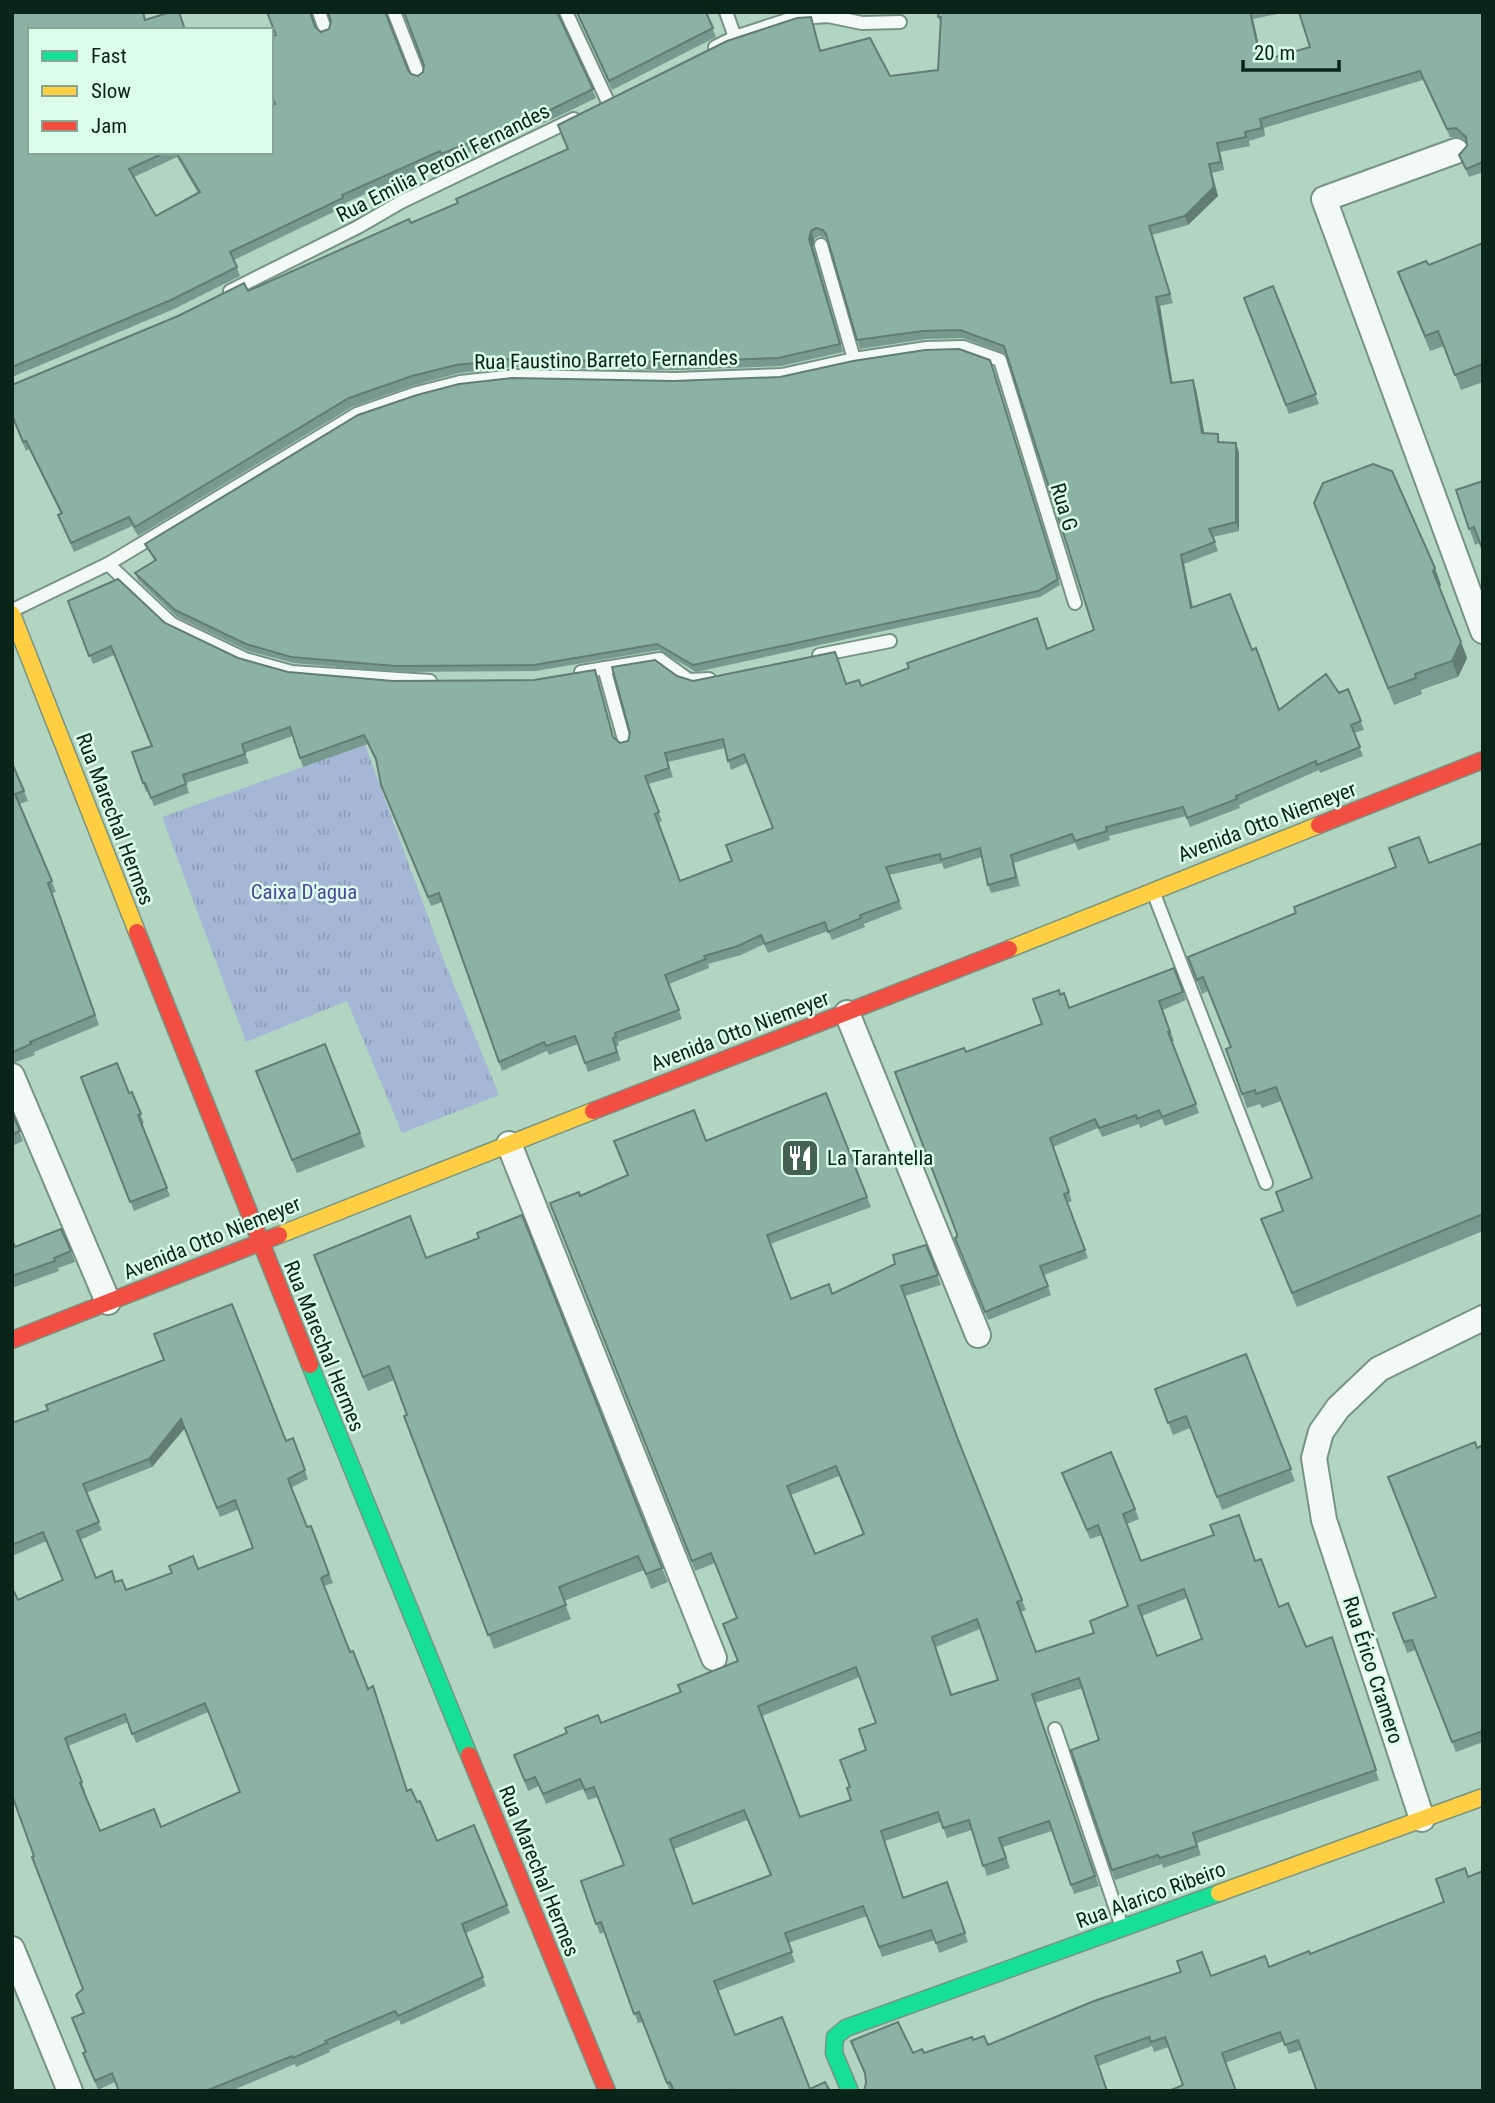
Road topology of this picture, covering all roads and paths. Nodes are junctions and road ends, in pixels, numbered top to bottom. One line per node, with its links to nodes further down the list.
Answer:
1 (319, 12): 6 (lane)
2 (394, 12): 9 (lane)
3 (566, 12): 12 (lane, Rua Emilia Peroni Fernandes)
4 (726, 12): 7 (lane)
5 (900, 22): 7 (lane)
6 (327, 32)
7 (735, 37): 8 (lane)
8 (700, 55)
9 (419, 76)
10 (1457, 151): 18 (street)
11 (821, 245): 13 (lane)
12 (223, 294)
13 (854, 359): 14 (lane, Rua Faustino Barreto Fernandes); 15 (lane, Rua Faustino Barreto Fernandes)
14 (1000, 360): 16 (lane, Rua G)
15 (108, 564): 17 (lane, Rua Faustino Barreto Fernandes); 24 (lane)
16 (1075, 603)
17 (12, 612): 32 (street, Rua Marechal Hermes)
18 (1483, 631)
19 (890, 640): 20 (lane)
20 (808, 658)
21 (604, 668): 22 (lane); 23 (lane); 25 (lane)
22 (564, 675)
23 (727, 675)
24 (448, 682)
25 (625, 743)
26 (1483, 760): 27 (street, Avenida Otto Niemeyer)
27 (1152, 890): 28 (street, Avenida Otto Niemeyer); 31 (lane)
28 (847, 1013): 30 (street, Avenida Otto Niemeyer); 35 (street)
29 (12, 1076): 33 (street)
30 (509, 1144): 32 (street, Avenida Otto Niemeyer); 37 (street)
31 (1266, 1182)
32 (259, 1242): 33 (street, Avenida Otto Niemeyer); 44 (street, Rua Marechal Hermes)
33 (108, 1302): 36 (street, Avenida Otto Niemeyer)
34 (1483, 1318): 40 (street, Rua Érico Cramero)
35 (978, 1335)
36 (12, 1340)
37 (714, 1658)
38 (1055, 1729): 41 (lane)
39 (1483, 1797): 40 (street, Rua Alarico Ribeiro)
40 (1422, 1819): 41 (street, Rua Alarico Ribeiro)
41 (1122, 1927): 45 (street, Rua Alarico Ribeiro)
42 (12, 1948): 43 (street)
43 (70, 2091)
44 (607, 2091)
45 (850, 2091)

